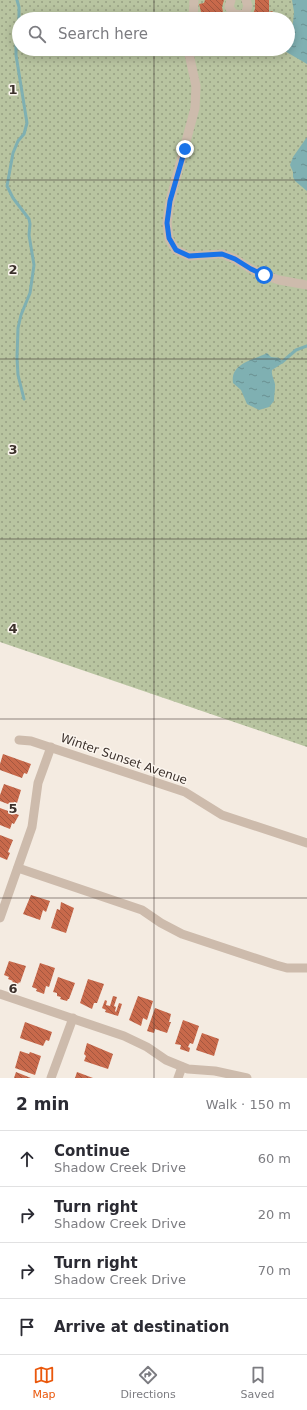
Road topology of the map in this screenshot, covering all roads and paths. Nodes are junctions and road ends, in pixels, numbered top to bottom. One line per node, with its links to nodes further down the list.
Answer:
1 (194, 0): 4 (street)
2 (231, 0): 5 (street)
3 (246, 0): 6 (street)
4 (193, 12)
5 (232, 12)
6 (246, 12)
7 (190, 56): 8 (street)
8 (307, 285)
9 (20, 740): 10 (street, Winter Sunset Avenue)
10 (51, 747): 11 (street, Winter Sunset Avenue); 12 (street)
11 (307, 844)
12 (18, 868): 13 (street); 14 (street)
13 (0, 918)
14 (307, 968)
15 (0, 994): 16 (street)
16 (72, 1018): 17 (street); 18 (street)
17 (182, 1067): 19 (street); 20 (street)
18 (51, 1078)
19 (178, 1078)
20 (247, 1078)

